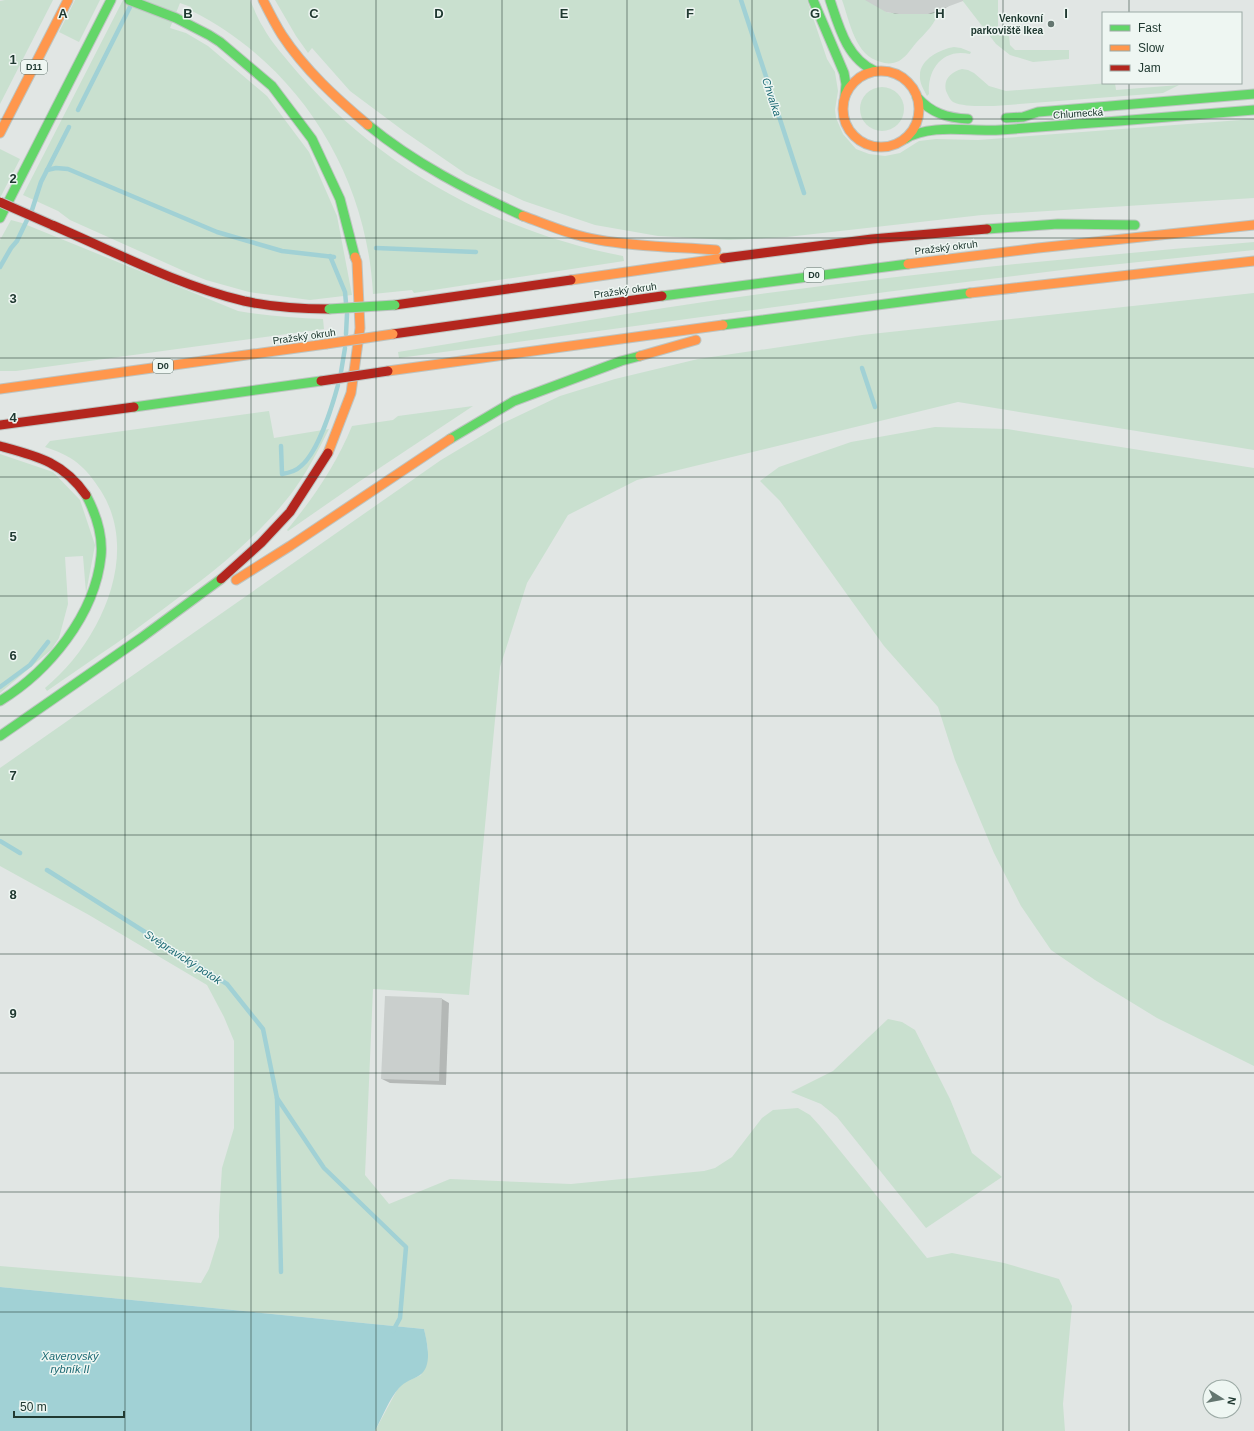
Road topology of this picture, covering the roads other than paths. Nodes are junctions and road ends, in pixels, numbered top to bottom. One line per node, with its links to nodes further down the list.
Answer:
1 (68, 0): 14 (main road, D11)
2 (111, 0): 17 (main road)
3 (129, 0): 28 (main road)
4 (263, 0): 22 (main road)
5 (813, 0): 9 (main road)
6 (830, 0): 7 (main road)
7 (875, 71): 9 (main road); 10 (main road)
8 (1254, 94): 13 (main road, Chlumecká)
9 (845, 96): 15 (main road)
10 (917, 97): 12 (main road); 15 (main road)
11 (1254, 110): 15 (main road, Chlumecká)
12 (980, 119)
13 (994, 119)
14 (0, 133)
15 (904, 139)
16 (0, 202): 22 (main road, bridge)
17 (0, 218)
18 (1142, 225): 22 (main road)
19 (1165, 225): 21 (main road)
20 (1254, 225): 21 (main road, Pražský okruh / D0)
21 (1236, 227): 25 (main road, Pražský okruh / D0, bridge)
22 (761, 253)
23 (1254, 262): 24 (main road)
24 (775, 318): 26 (main road, bridge); 28 (main road)
25 (0, 388)
26 (0, 425)
27 (0, 446): 29 (main road)
28 (138, 641): 30 (main road)
29 (0, 701)
30 (0, 736)

